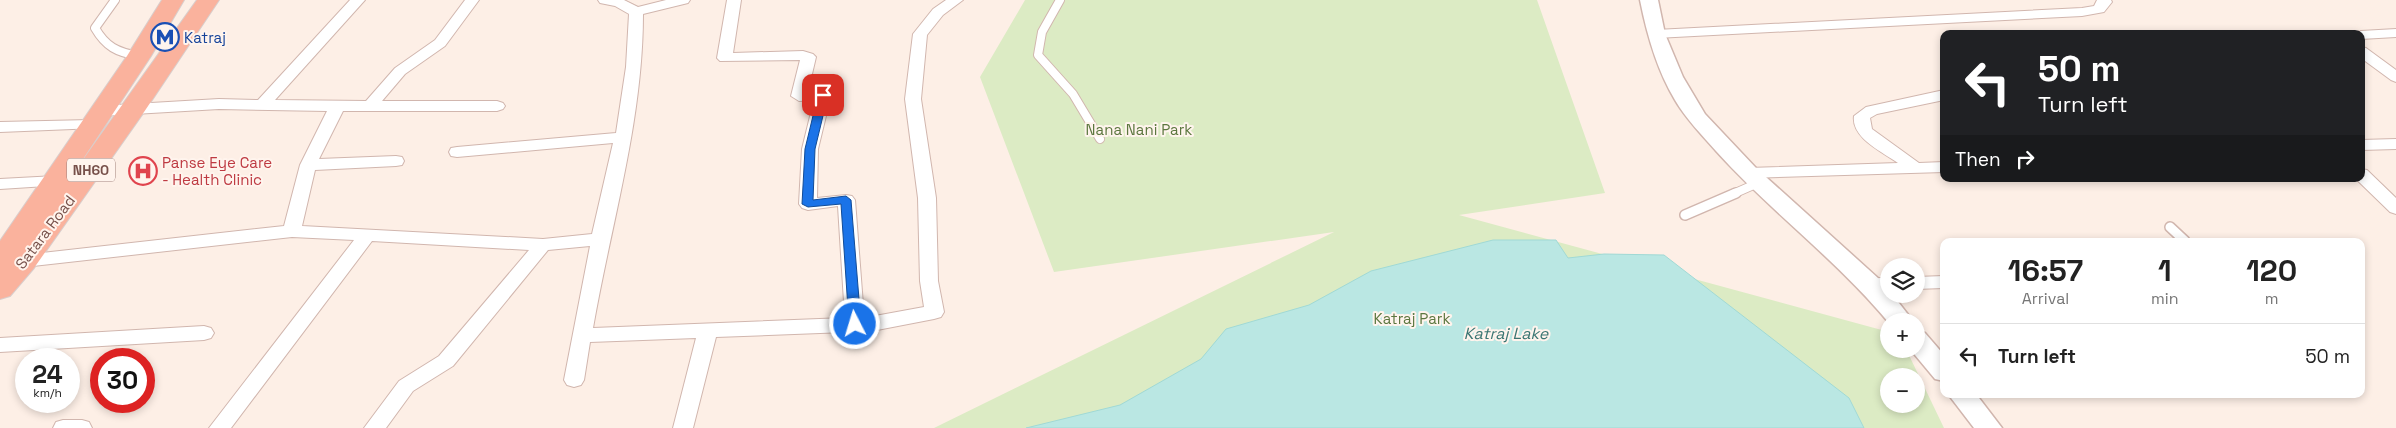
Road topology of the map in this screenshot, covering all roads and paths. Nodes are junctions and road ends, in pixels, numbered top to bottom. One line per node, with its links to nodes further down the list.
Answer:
1 (114, 0): 18 (lane)
2 (173, 0): 18 (highway, NH60)
3 (208, 0): 25 (highway, Satara Road / NH60)
4 (358, 0): 21 (street)
5 (472, 0): 23 (street)
6 (605, 0): 13 (street)
7 (683, 0): 13 (street)
8 (734, 0): 55 (street)
9 (956, 0): 55 (street)
10 (1060, 0): 29 (lane)
11 (1649, 0): 15 (street)
12 (2104, 0): 15 (street)
13 (636, 12): 28 (street)
14 (2396, 33): 16 (street)
15 (1656, 34): 37 (street)
16 (2365, 35)
17 (2365, 54): 19 (street)
18 (138, 56): 26 (highway, NH60)
19 (2396, 77)
20 (1940, 97): 36 (street)
21 (263, 104): 22 (street); 25 (street)
22 (337, 106): 23 (street); 34 (street)
23 (370, 106): 24 (street)
24 (497, 106)
25 (135, 108): 26 (street); 49 (highway, Satara Road / NH60)
26 (96, 118): 27 (street); 39 (highway, NH60)
27 (0, 127)
28 (623, 137): 32 (street); 47 (street)
29 (1100, 139)
30 (2396, 144): 31 (street)
31 (2365, 145)
32 (457, 152)
33 (396, 161): 34 (street)
34 (308, 166): 44 (street)
35 (1940, 167): 36 (street)
36 (1916, 168): 37 (street)
37 (1753, 178): 42 (lane); 52 (street)
38 (2365, 178): 41 (street)
39 (56, 181): 40 (street); 49 (highway, NH60)
40 (0, 184)
41 (2396, 208)
42 (1685, 215)
43 (2170, 227): 46 (lane)
44 (292, 231): 45 (street); 49 (street)
45 (367, 236): 48 (street); 66 (street)
46 (2182, 238)
47 (600, 239): 48 (street); 58 (street)
48 (543, 245): 67 (street)
49 (12, 262): 53 (highway, Satara Road / NH60)
50 (1925, 282): 51 (street)
51 (1940, 282)
52 (1879, 283): 54 (street)
53 (0, 290)
54 (1896, 313)
55 (855, 324): 56 (street)
56 (708, 329): 58 (street); 68 (street)
57 (204, 333): 59 (street)
58 (582, 335): 62 (street)
59 (0, 345)
60 (1925, 350): 61 (street)
61 (1940, 367)
62 (574, 380)
63 (1964, 398): 69 (street)
64 (63, 428): 65 (street)
65 (82, 428)
66 (219, 428)
67 (374, 428)
68 (683, 428)
69 (1989, 428)

